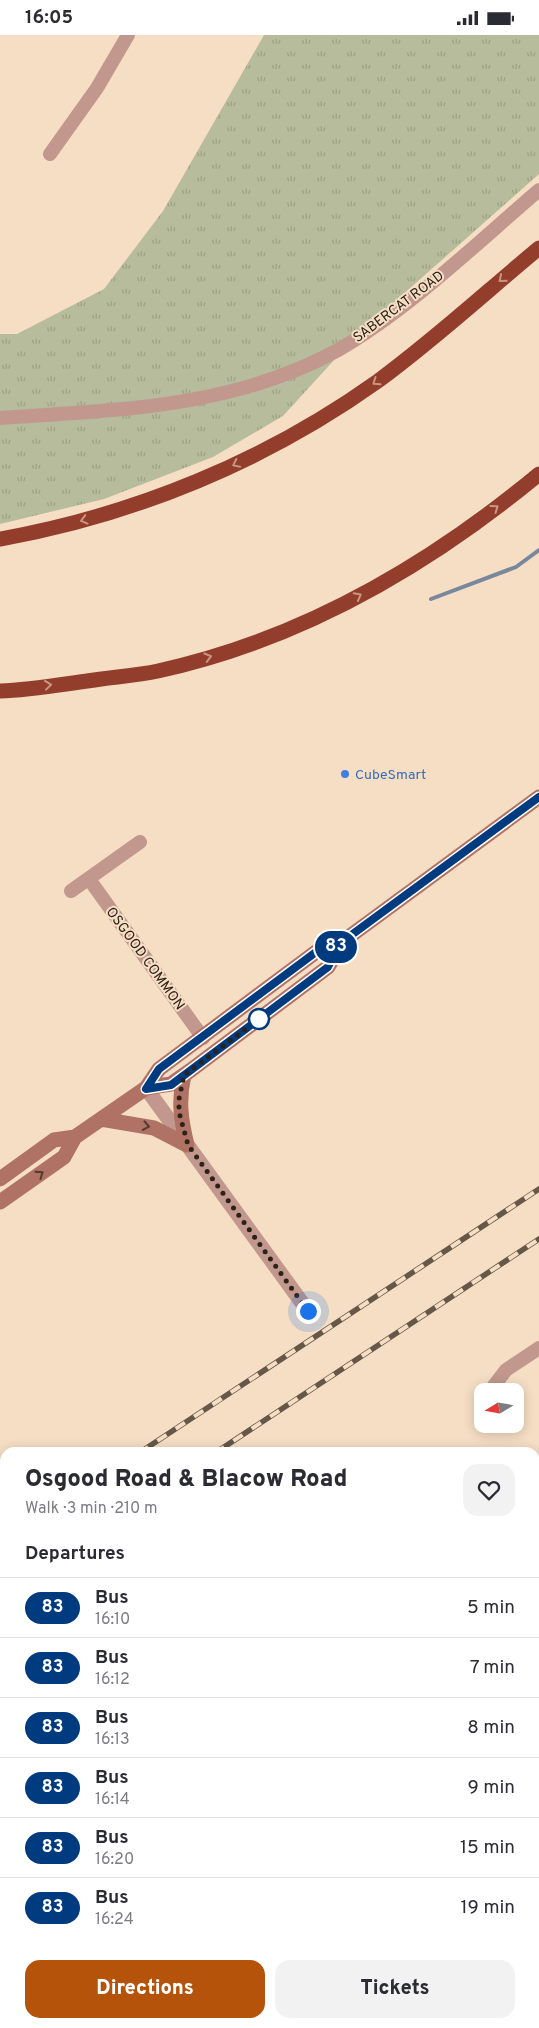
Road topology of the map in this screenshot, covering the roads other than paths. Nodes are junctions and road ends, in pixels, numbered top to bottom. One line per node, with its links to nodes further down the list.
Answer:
1 (128, 35): 2 (street)
2 (50, 154)
3 (539, 190): 5 (street, SABERCAT ROAD)
4 (539, 248): 7 (highway, one-way to 7)
5 (0, 418)
6 (539, 474): 8 (highway, one-way to 6)
7 (0, 539)
8 (0, 691)
9 (539, 797): 13 (main road)
10 (140, 842): 11 (street)
11 (89, 879): 12 (street); 14 (street, OSGOOD COMMON)
12 (71, 891)
13 (331, 950): 14 (main road); 15 (main road)
14 (203, 1038): 16 (main road)
15 (184, 1075): 16 (main road); 19 (main road)
16 (146, 1089): 17 (main road); 19 (street)
17 (101, 1119): 18 (main road); 19 (main road, one-way to 19)
18 (74, 1137): 20 (main road); 21 (main road, one-way to 18)
19 (188, 1145): 22 (street)
20 (0, 1179)
21 (0, 1202)
22 (308, 1311)
23 (539, 1348): 24 (street)
24 (496, 1383)

